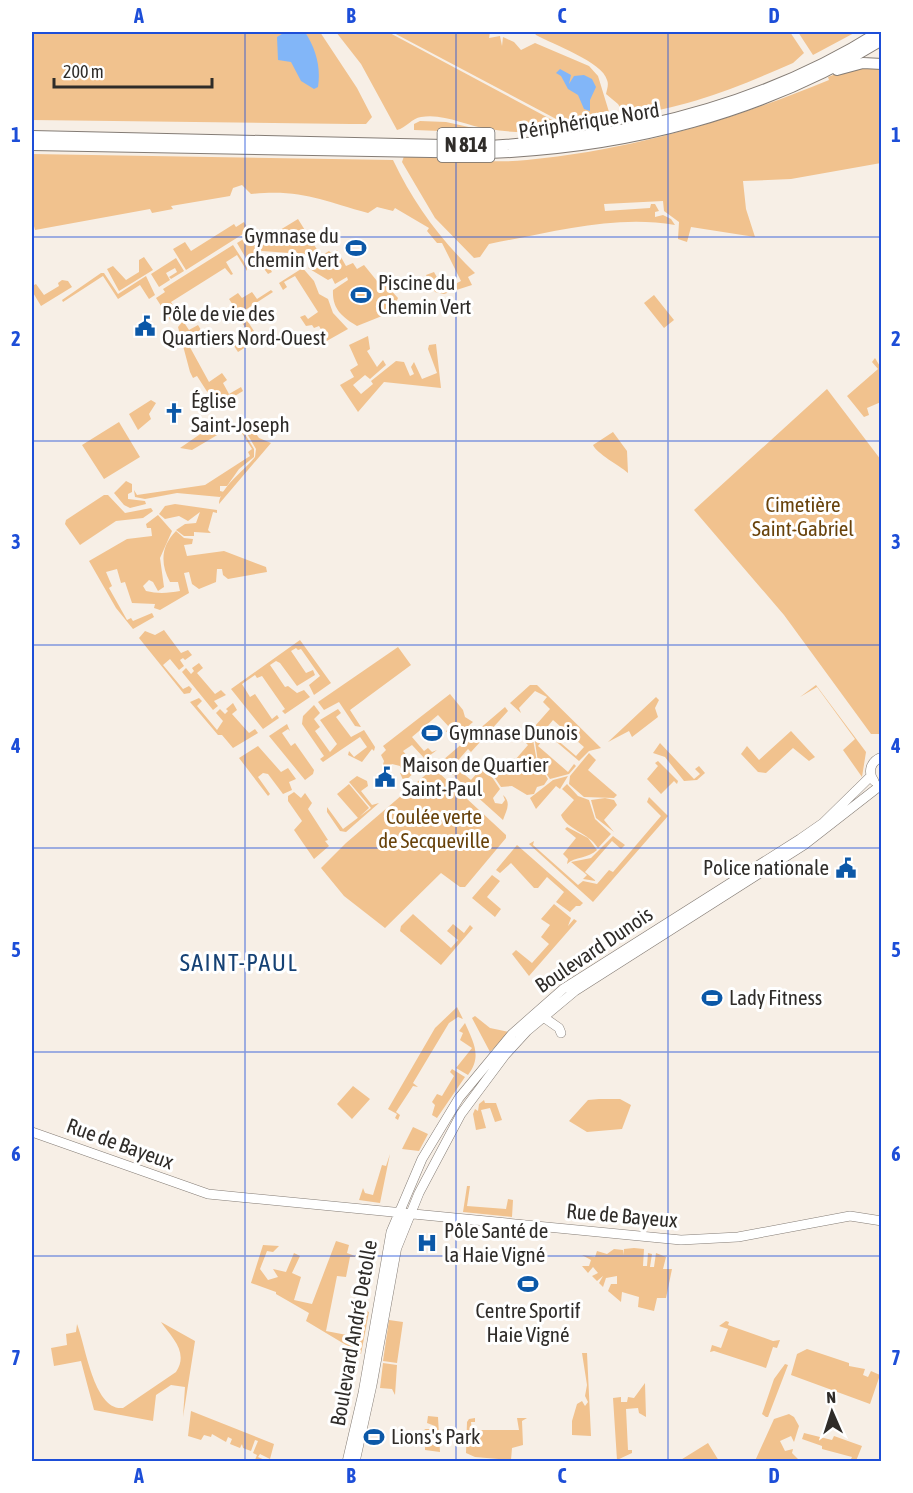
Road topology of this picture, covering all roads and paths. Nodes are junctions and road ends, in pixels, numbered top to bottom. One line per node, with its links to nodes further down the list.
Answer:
1 (879, 32): 5 (highway, Périphérique Nord / N 814)
2 (882, 40): 4 (highway, Périphérique Nord / N 814)
3 (882, 64): 4 (highway)
4 (819, 74): 6 (highway, Périphérique Nord / N 814)
5 (32, 136)
6 (32, 145)
7 (882, 757): 8 (main road, Boulevard Dunois)
8 (871, 776): 9 (main road); 11 (main road, Boulevard Dunois)
9 (881, 785): 10 (main road, Boulevard Dunois)
10 (544, 1015): 11 (main road); 12 (main road); 16 (main road, Boulevard Dunois)
11 (531, 1016): 14 (main road, Boulevard Dunois)
12 (561, 1033)
13 (32, 1132): 15 (main road, Rue de Bayeux)
14 (407, 1189): 15 (main road); 16 (main road, Boulevard Dunois)
15 (379, 1211): 16 (main road, Rue de Bayeux); 18 (main road)
16 (404, 1213): 17 (main road, Rue de Bayeux); 18 (main road, Boulevard André Detolle); 19 (main road, Boulevard André Detolle)
17 (882, 1221)
18 (391, 1232): 19 (main road, Boulevard André Detolle)
19 (366, 1396): 20 (main road, Boulevard André Detolle); 21 (main road, Boulevard André Detolle)
20 (347, 1461)
21 (355, 1461)

